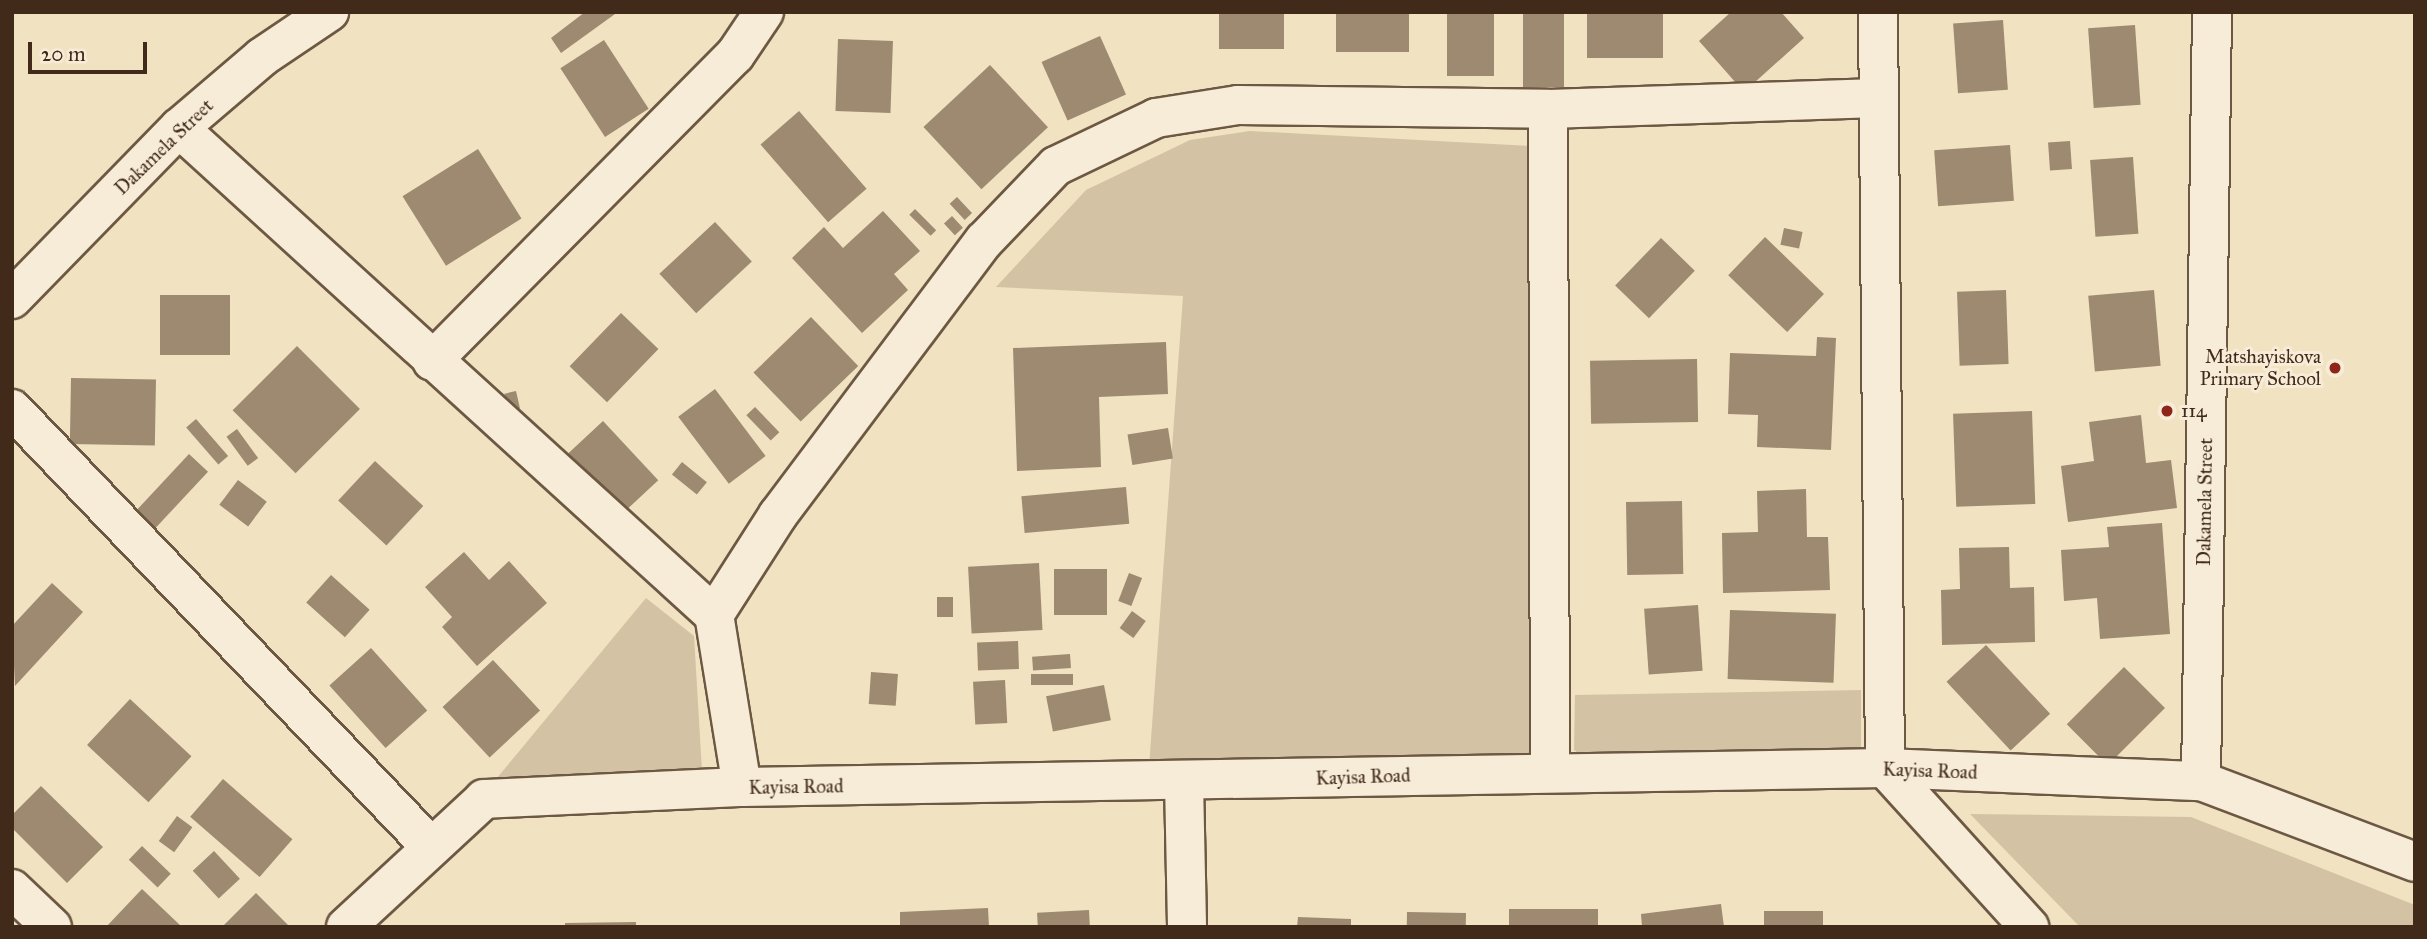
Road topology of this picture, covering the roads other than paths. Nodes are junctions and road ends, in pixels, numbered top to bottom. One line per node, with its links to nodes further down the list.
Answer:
1 (329, 12): 7 (street, Dakamela Street)
2 (764, 12): 9 (street)
3 (1878, 12): 5 (street)
4 (2212, 12): 14 (street, Dakamela Street)
5 (1878, 99): 6 (street); 12 (street)
6 (1548, 110): 11 (street); 13 (street)
7 (179, 128): 8 (street, Dakamela Street); 9 (street)
8 (12, 299)
9 (432, 361): 11 (street)
10 (12, 409): 17 (street)
11 (714, 615): 16 (street)
12 (1885, 768): 13 (street, Kayisa Road); 14 (street, Kayisa Road); 23 (street)
13 (1550, 771): 15 (street, Kayisa Road)
14 (2201, 781): 18 (street, Kayisa Road)
15 (1184, 782): 16 (street, Kayisa Road); 22 (street)
16 (742, 787): 17 (street, Kayisa Road)
17 (430, 846): 21 (street, Kayisa Road)
18 (2415, 862)
19 (12, 889): 20 (street)
20 (52, 927)
21 (346, 927)
22 (1187, 927)
23 (2029, 927)

